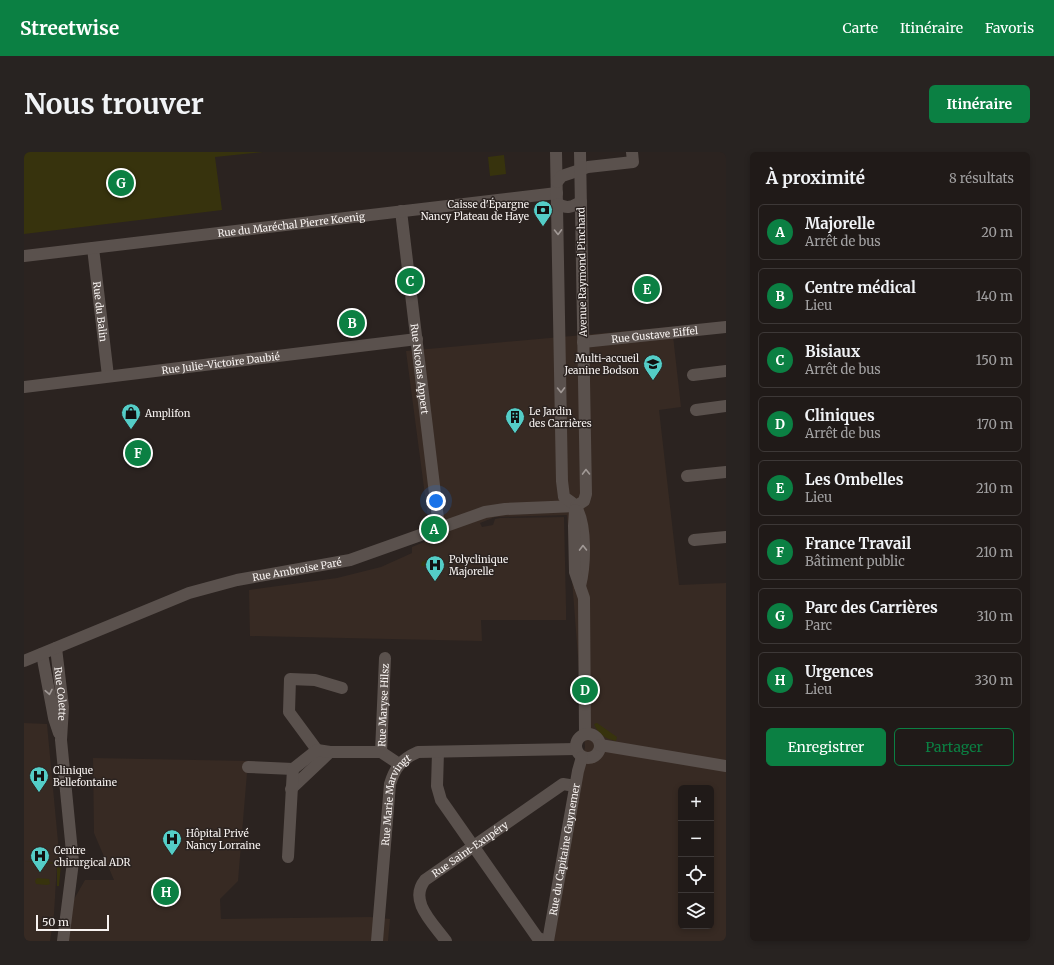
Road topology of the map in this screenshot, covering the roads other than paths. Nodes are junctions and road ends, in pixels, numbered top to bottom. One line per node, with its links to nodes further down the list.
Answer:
1 (556, 152): 5 (street)
2 (580, 152): 4 (street, Avenue Raymond Pinchard)
3 (632, 152): 4 (street)
4 (580, 170): 5 (street); 6 (street, Avenue Raymond Pinchard)
5 (557, 193): 6 (street, Avenue Raymond Pinchard); 7 (street, Rue du Maréchal Pierre Koenig); 21 (street, one-way to 21)
6 (581, 202): 12 (street, Avenue Raymond Pinchard)
7 (401, 211): 8 (street, Rue du Maréchal Pierre Koenig); 11 (street, Rue Nicolas Appert)
8 (93, 248): 9 (street, Rue du Maréchal Pierre Koenig); 15 (street, Rue du Balin)
9 (24, 256)
10 (726, 327): 12 (street, Rue Gustave Eiffel)
11 (417, 339): 15 (street, Rue Julie-Victoire Daubié); 22 (street, Rue Nicolas Appert)
12 (583, 342): 21 (street, Avenue Raymond Pinchard, one-way to 12)
13 (726, 372): 14 (street)
14 (693, 375)
15 (108, 376): 16 (street, Rue Julie-Victoire Daubié)
16 (24, 387)
17 (726, 406): 18 (street)
18 (696, 410)
19 (726, 472): 20 (street)
20 (687, 476)
21 (576, 506): 22 (street, Rue Ambroise Paré); 30 (street, Avenue Raymond Pinchard)
22 (439, 527): 25 (street, Rue Ambroise Paré)
23 (726, 536): 24 (street)
24 (694, 540)
25 (56, 648): 26 (street, Rue Ambroise Paré); 31 (street, Rue Colette)
26 (42, 654): 28 (street, Rue Ambroise Paré); 31 (street, Rue Colette, one-way to 31)
27 (385, 658): 35 (street, Rue Maryse Hilsz)
28 (24, 661)
29 (342, 688): 33 (street)
30 (585, 733): 32 (street); 37 (street)
31 (61, 740): 46 (street, Rue Colette)
32 (600, 745): 37 (street); 40 (street)
33 (317, 750): 34 (street); 41 (street)
34 (330, 752): 35 (street); 43 (street)
35 (381, 752): 38 (street)
36 (438, 752): 37 (street, Rue Marie Marvingt); 38 (street, Rue Marie Marvingt); 44 (street)
37 (579, 753): 42 (street, Rue du Capitaine Guynemer)
38 (398, 764): 47 (street, Rue Marie Marvingt)
39 (248, 766): 41 (street)
40 (726, 766)
41 (293, 770): 43 (street)
42 (576, 786): 44 (street, Rue Saint-Exupéry); 50 (street, Rue du Capitaine Guynemer)
43 (291, 789): 45 (street)
44 (473, 846): 48 (street, Rue Saint-Exupéry); 49 (street)
45 (288, 857)
46 (63, 941)
47 (377, 941)
48 (446, 941)
49 (544, 941)
50 (548, 941)

